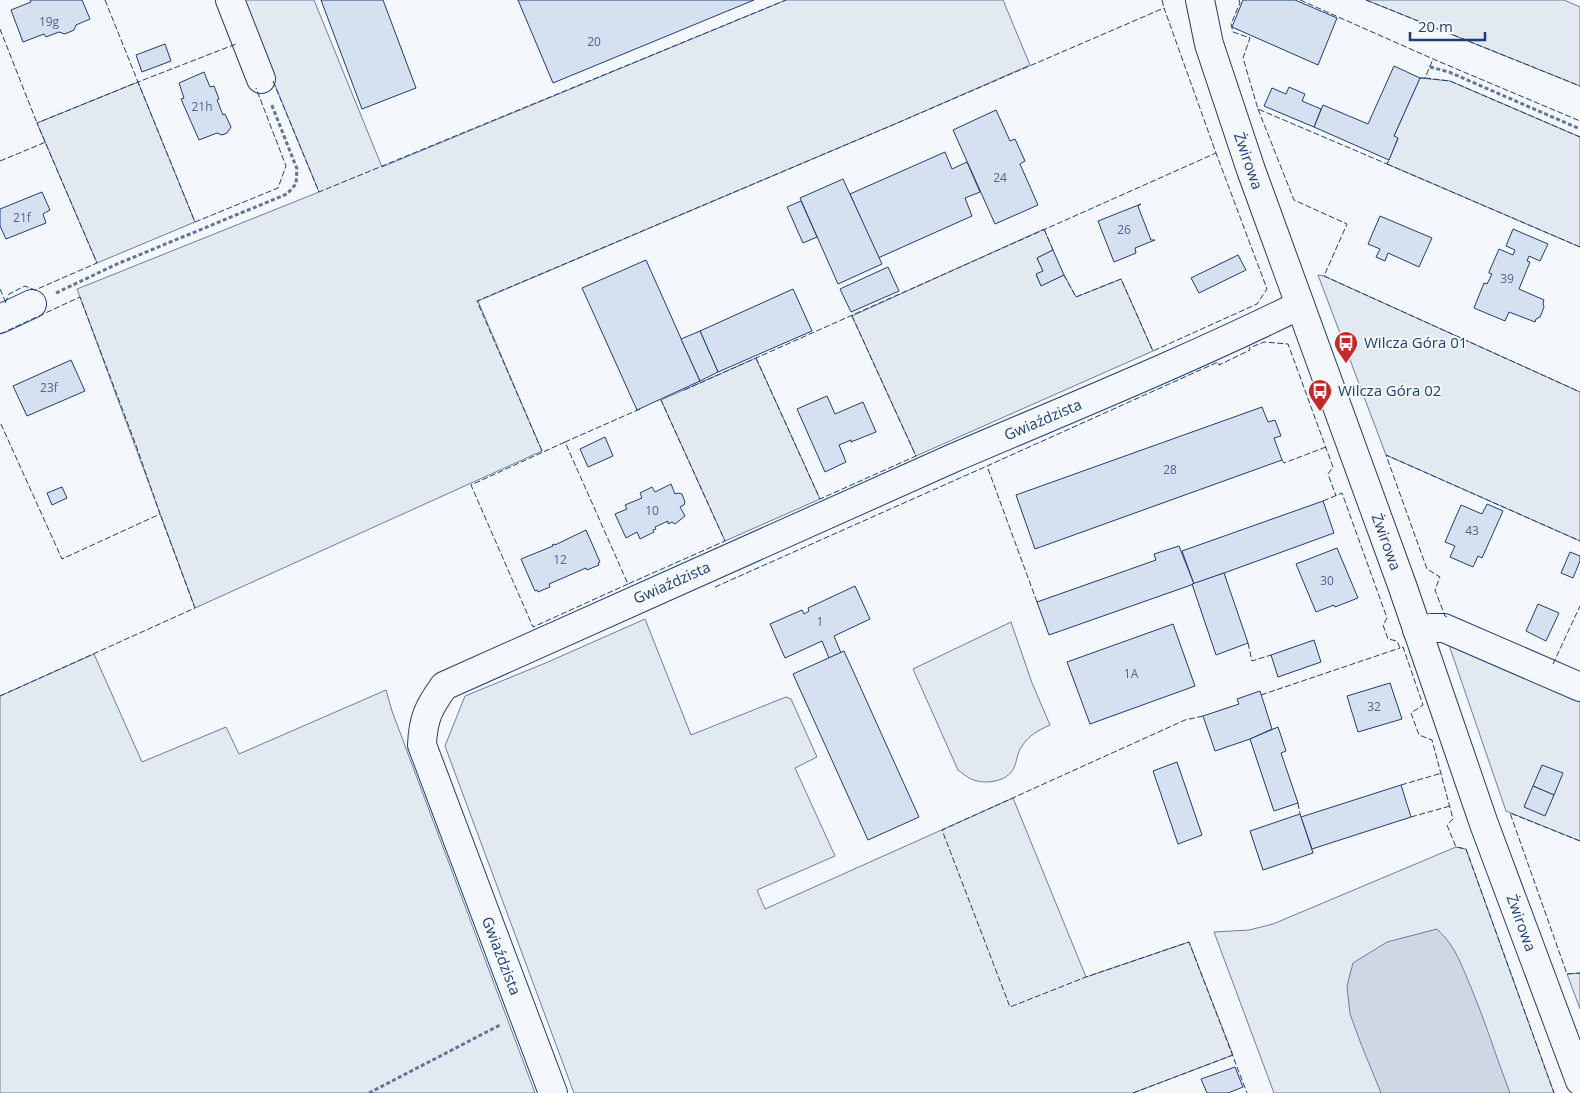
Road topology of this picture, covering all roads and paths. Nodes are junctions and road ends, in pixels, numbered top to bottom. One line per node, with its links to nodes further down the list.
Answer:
1 (230, 0): 4 (street)
2 (1200, 0): 7 (street, Żwirowa)
3 (1430, 67): 5 (path)
4 (261, 79): 6 (path)
5 (1580, 129)
6 (32, 304): 8 (street)
7 (1300, 305): 9 (street, Żwirowa); 11 (street, Gwiaździsta)
8 (0, 318)
9 (1418, 630): 10 (street); 12 (street, Żwirowa)
10 (1580, 687)
11 (523, 1013): 13 (path); 14 (street, Gwiaździsta)
12 (1580, 1081)
13 (370, 1093)
14 (552, 1093)

